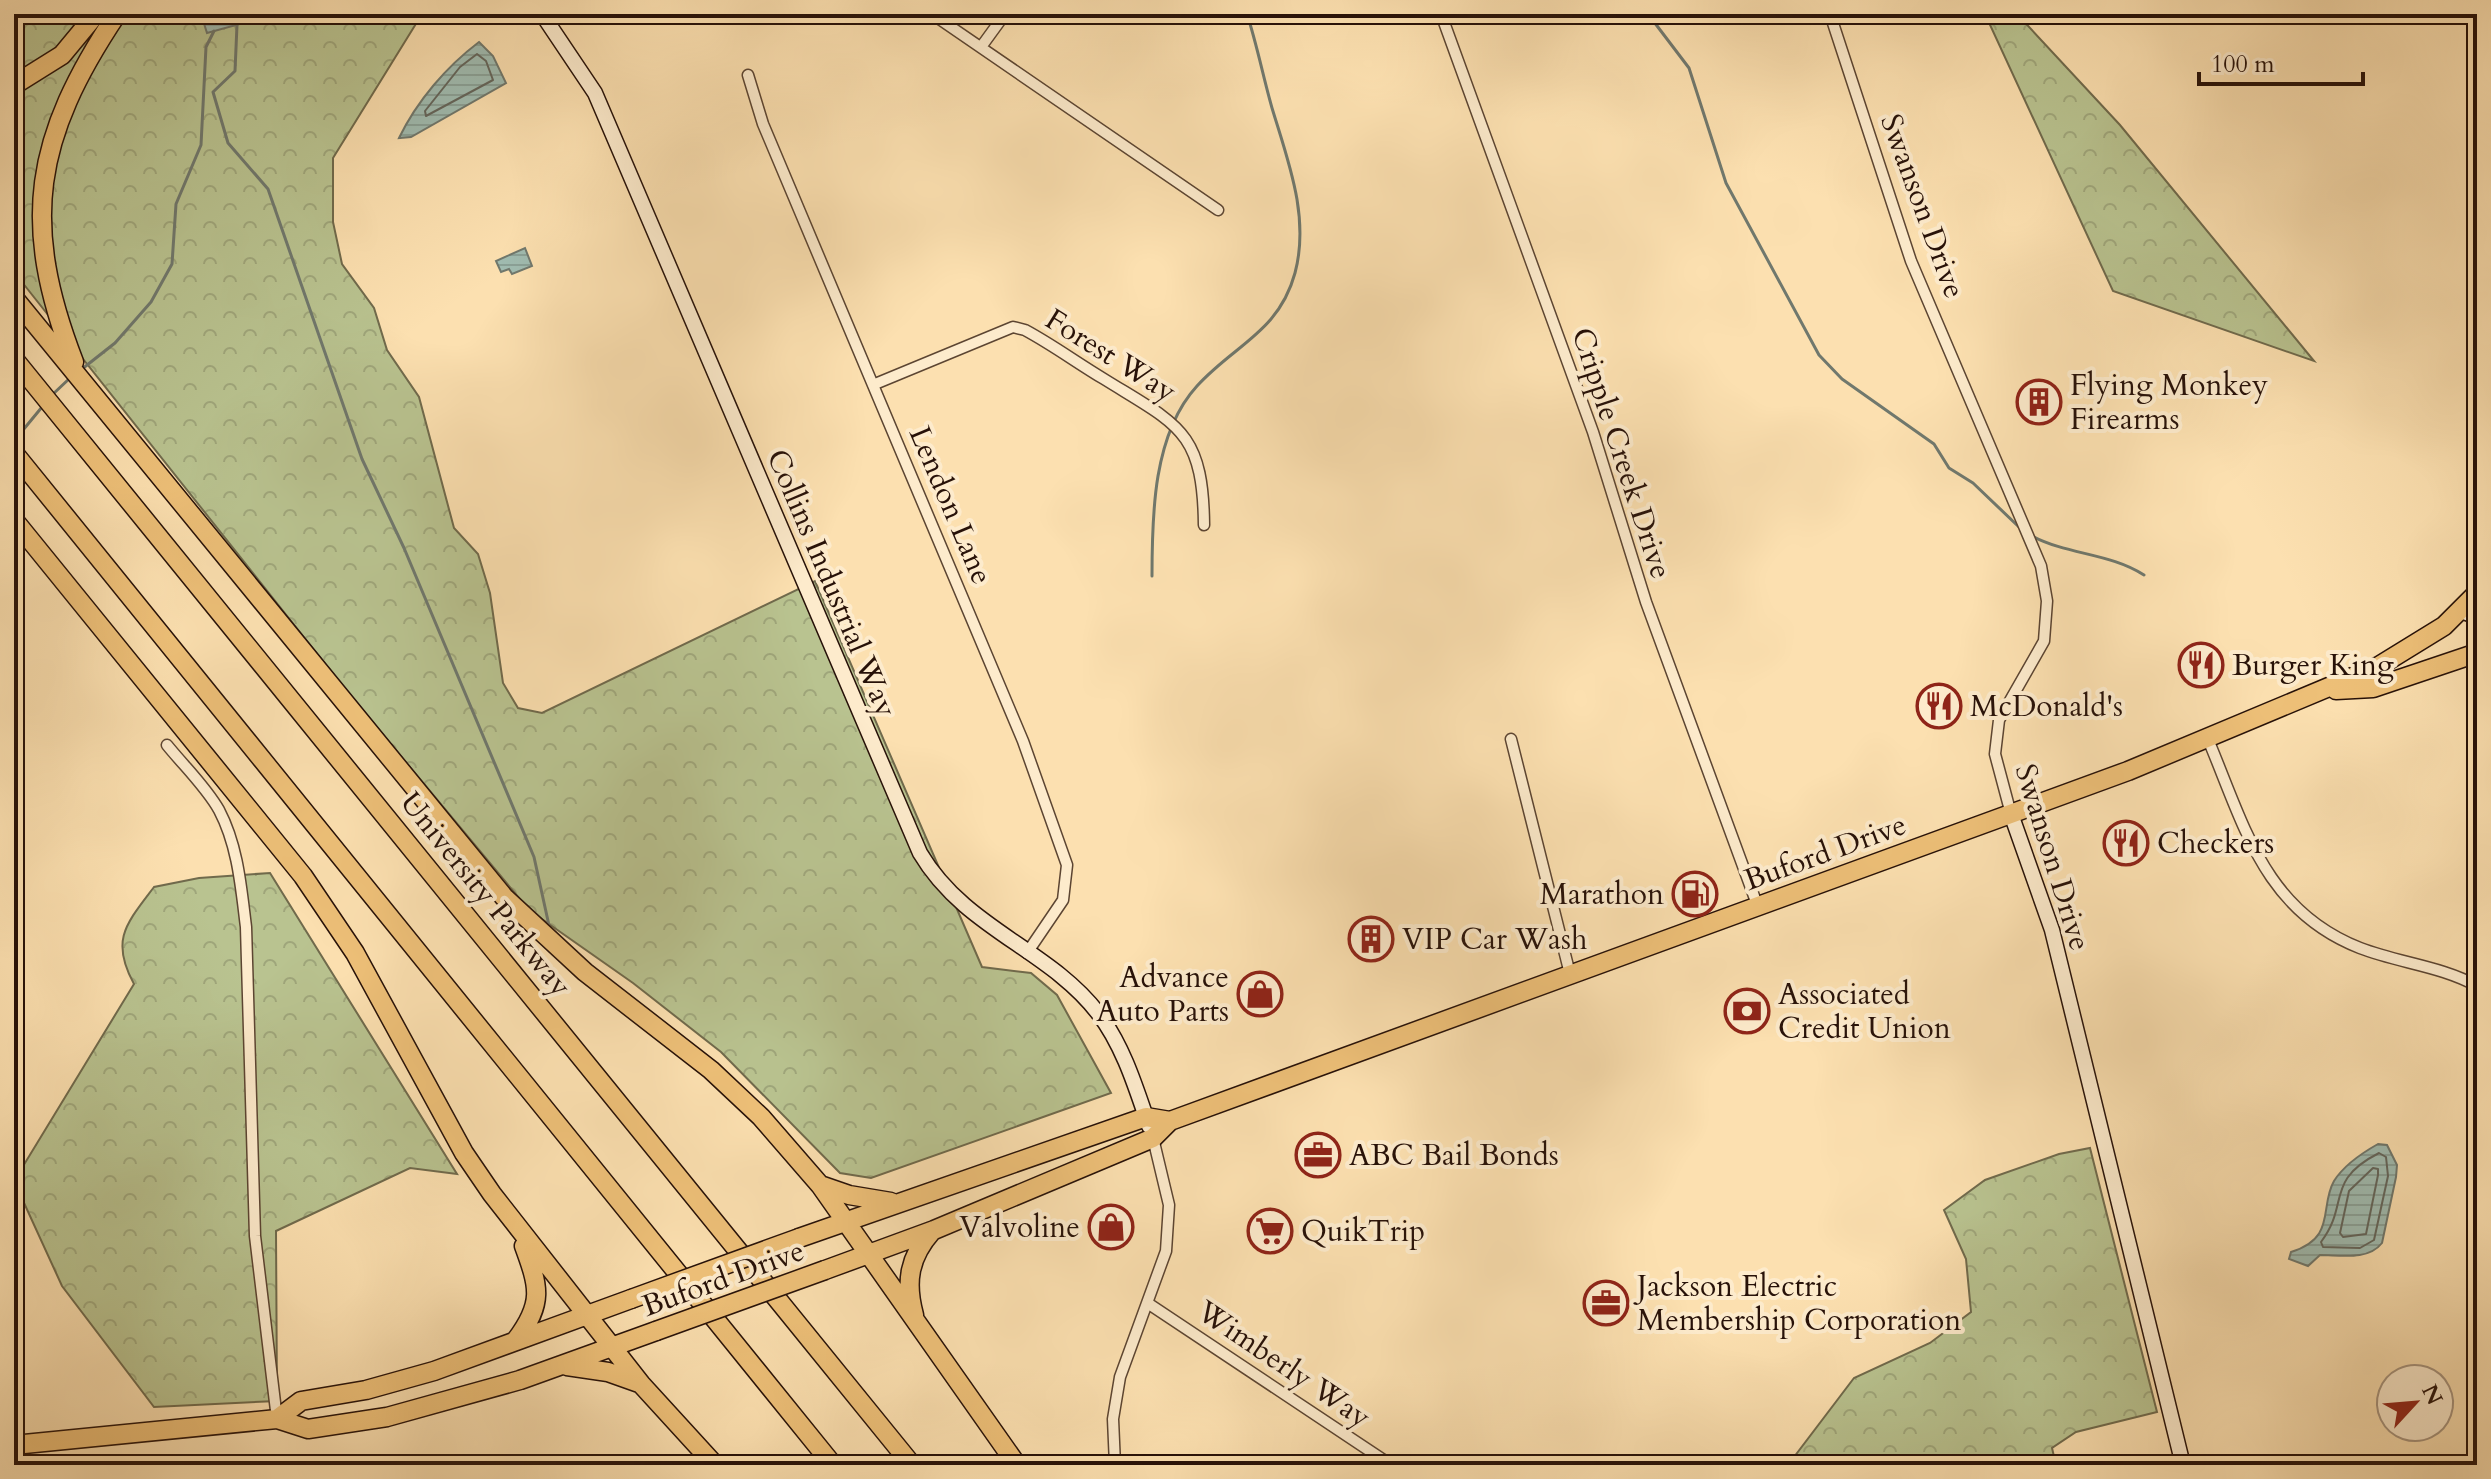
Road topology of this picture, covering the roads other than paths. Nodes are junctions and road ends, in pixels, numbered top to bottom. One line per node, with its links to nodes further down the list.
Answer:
1 (96, 14): 10 (highway)
2 (117, 14): 14 (highway)
3 (542, 14): 28 (street, Collins Industrial Way)
4 (932, 14): 8 (street)
5 (1005, 14): 8 (street)
6 (1441, 14): 27 (street, Cripple Creek Drive)
7 (1830, 14): 26 (street, Swanson Drive)
8 (981, 47): 11 (street)
9 (748, 75): 15 (street, Lendon Lane)
10 (14, 85)
11 (1218, 210)
12 (14, 298): 14 (highway)
13 (14, 359): 51 (highway, University Parkway)
14 (80, 376): 34 (highway)
15 (875, 384): 18 (street, Forest Way); 28 (street, Lendon Lane)
16 (14, 453): 50 (highway)
17 (14, 520): 38 (highway)
18 (1204, 525)
19 (2477, 593): 20 (highway, Buford Drive)
20 (2469, 614): 22 (highway, Buford Drive)
21 (2477, 653): 22 (highway)
22 (2322, 691): 23 (highway, Buford Drive)
23 (2207, 737): 26 (highway, Buford Drive); 30 (street)
24 (1511, 739): 29 (street)
25 (167, 745): 47 (street)
26 (2011, 814): 27 (highway, Buford Drive); 55 (street, Swanson Drive)
27 (1758, 907): 29 (highway, Buford Drive)
28 (1027, 953): 31 (street, Collins Industrial Way)
29 (1570, 974): 32 (highway, Buford Drive)
30 (2477, 986)
31 (1146, 1117): 32 (highway, Buford Drive); 33 (street, Collins Industrial Way); 35 (highway, Buford Drive)
32 (1170, 1121): 33 (highway, Buford Drive)
33 (1153, 1138): 37 (highway, Buford Drive); 40 (street)
34 (820, 1185): 35 (highway); 36 (highway)
35 (895, 1202): 36 (highway, Buford Drive)
36 (843, 1220): 39 (highway); 41 (highway, Buford Drive, bridge)
37 (934, 1230): 39 (highway, Buford Drive); 42 (highway)
38 (520, 1232): 41 (highway); 43 (highway)
39 (868, 1255): 42 (highway); 44 (highway, Buford Drive, bridge)
40 (1149, 1304): 53 (street); 54 (street, Wimberly Way)
41 (586, 1315): 43 (highway, Buford Drive); 44 (highway)
42 (917, 1325): 52 (highway)
43 (514, 1342): 47 (highway, Buford Drive)
44 (613, 1348): 45 (highway, Buford Drive); 46 (highway)
45 (559, 1366): 46 (highway); 47 (highway, Buford Drive)
46 (641, 1384): 49 (highway)
47 (277, 1419): 48 (highway, Buford Drive)
48 (14, 1445)
49 (715, 1465)
50 (833, 1465)
51 (912, 1465)
52 (1017, 1465)
53 (1115, 1465)
54 (1391, 1465)
55 (2183, 1465)

